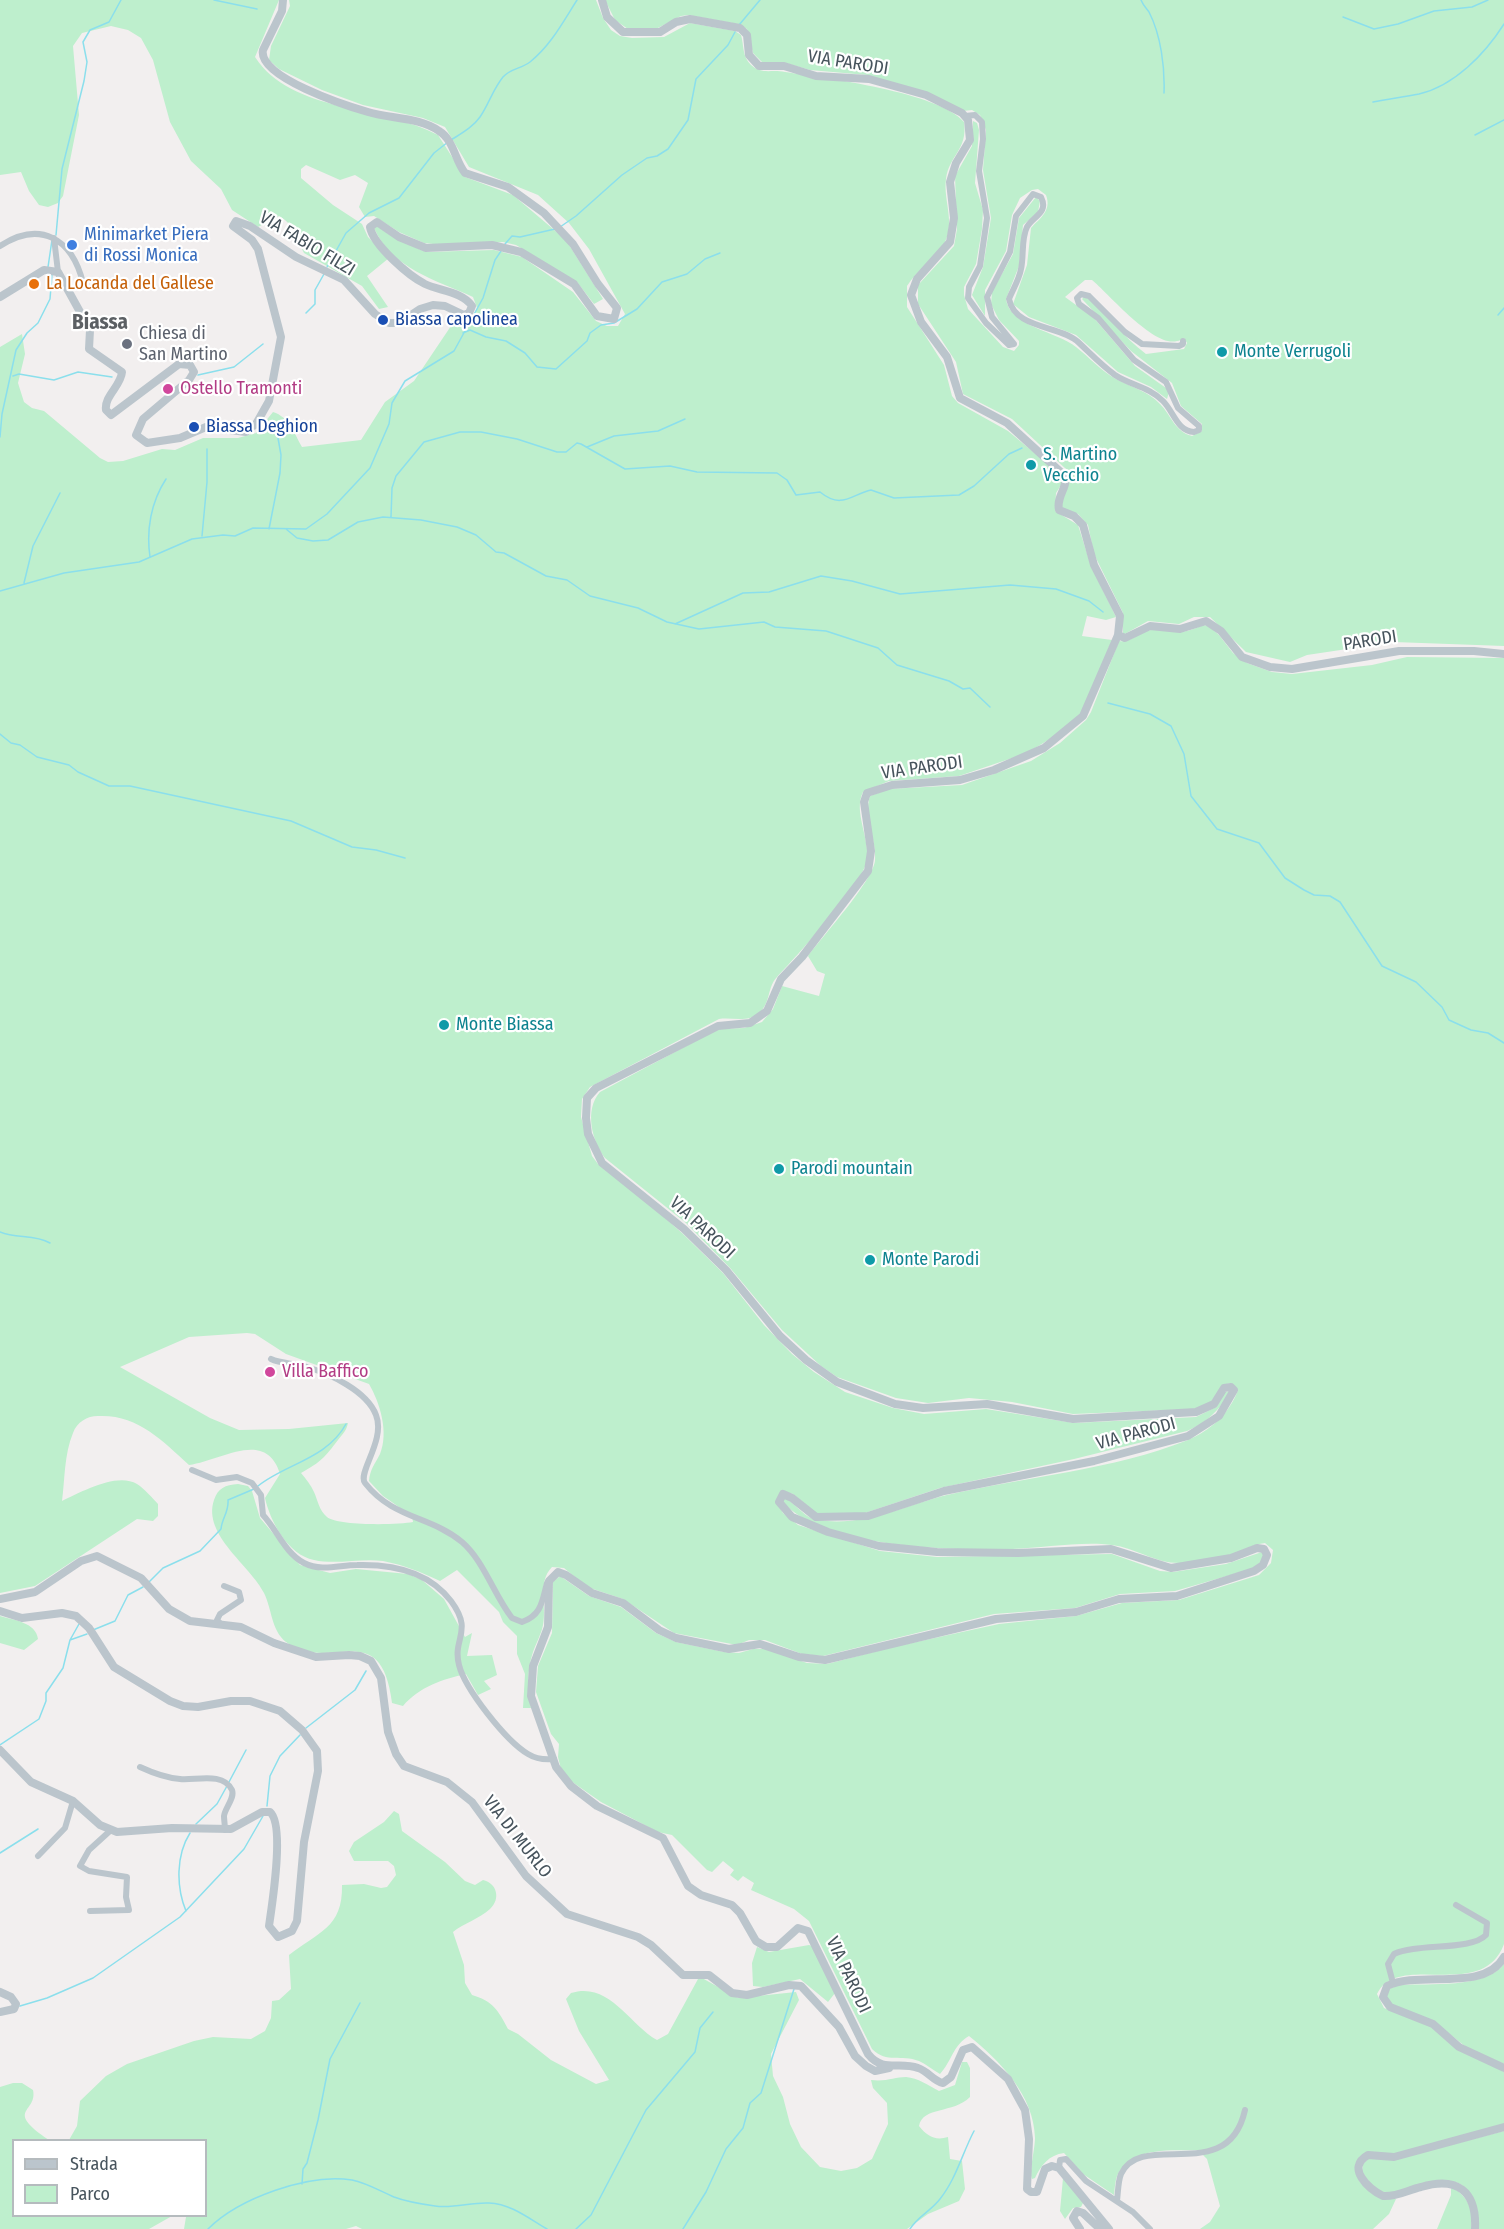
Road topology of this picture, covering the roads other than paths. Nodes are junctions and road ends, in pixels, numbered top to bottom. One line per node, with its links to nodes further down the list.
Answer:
1 (283, 0): 6 (street, VIA FABIO FILZI)
2 (602, 0): 3 (street, VIA PARODI)
3 (965, 116): 9 (street); 10 (street, VIA PARODI)
4 (54, 238): 5 (street); 6 (street); 7 (street)
5 (0, 246)
6 (58, 272): 8 (street)
7 (83, 283)
8 (0, 297)
9 (1183, 341)
10 (1118, 635): 11 (street, PARODI); 14 (street, VIA PARODI)
11 (1504, 654)
12 (271, 1359): 14 (street)
13 (192, 1470): 20 (street)
14 (549, 1581): 20 (street, VIA PARODI)
15 (224, 1586): 18 (street)
16 (0, 1599): 18 (street)
17 (0, 1611): 24 (street)
18 (221, 1624): 32 (street, VIA DI MURLO)
19 (0, 1750): 22 (street)
20 (554, 1759): 32 (street, VIA PARODI)
21 (140, 1767): 24 (street)
22 (73, 1801): 23 (street); 25 (street)
23 (111, 1830): 24 (street); 27 (street)
24 (225, 1830)
25 (38, 1856)
26 (1456, 1905): 29 (street)
27 (90, 1911)
28 (1504, 1957): 29 (street)
29 (1393, 1983): 33 (street)
30 (0, 1992): 31 (street)
31 (0, 2012)
32 (891, 2067): 36 (street, VIA PARODI)
33 (1504, 2068)
34 (1245, 2110): 37 (street)
35 (1504, 2127): 42 (street)
36 (1059, 2168): 37 (street); 40 (street)
37 (1117, 2201): 41 (street)
38 (1080, 2229): 39 (street)
39 (1100, 2229)
40 (1109, 2229)
41 (1150, 2229)
42 (1475, 2229)

